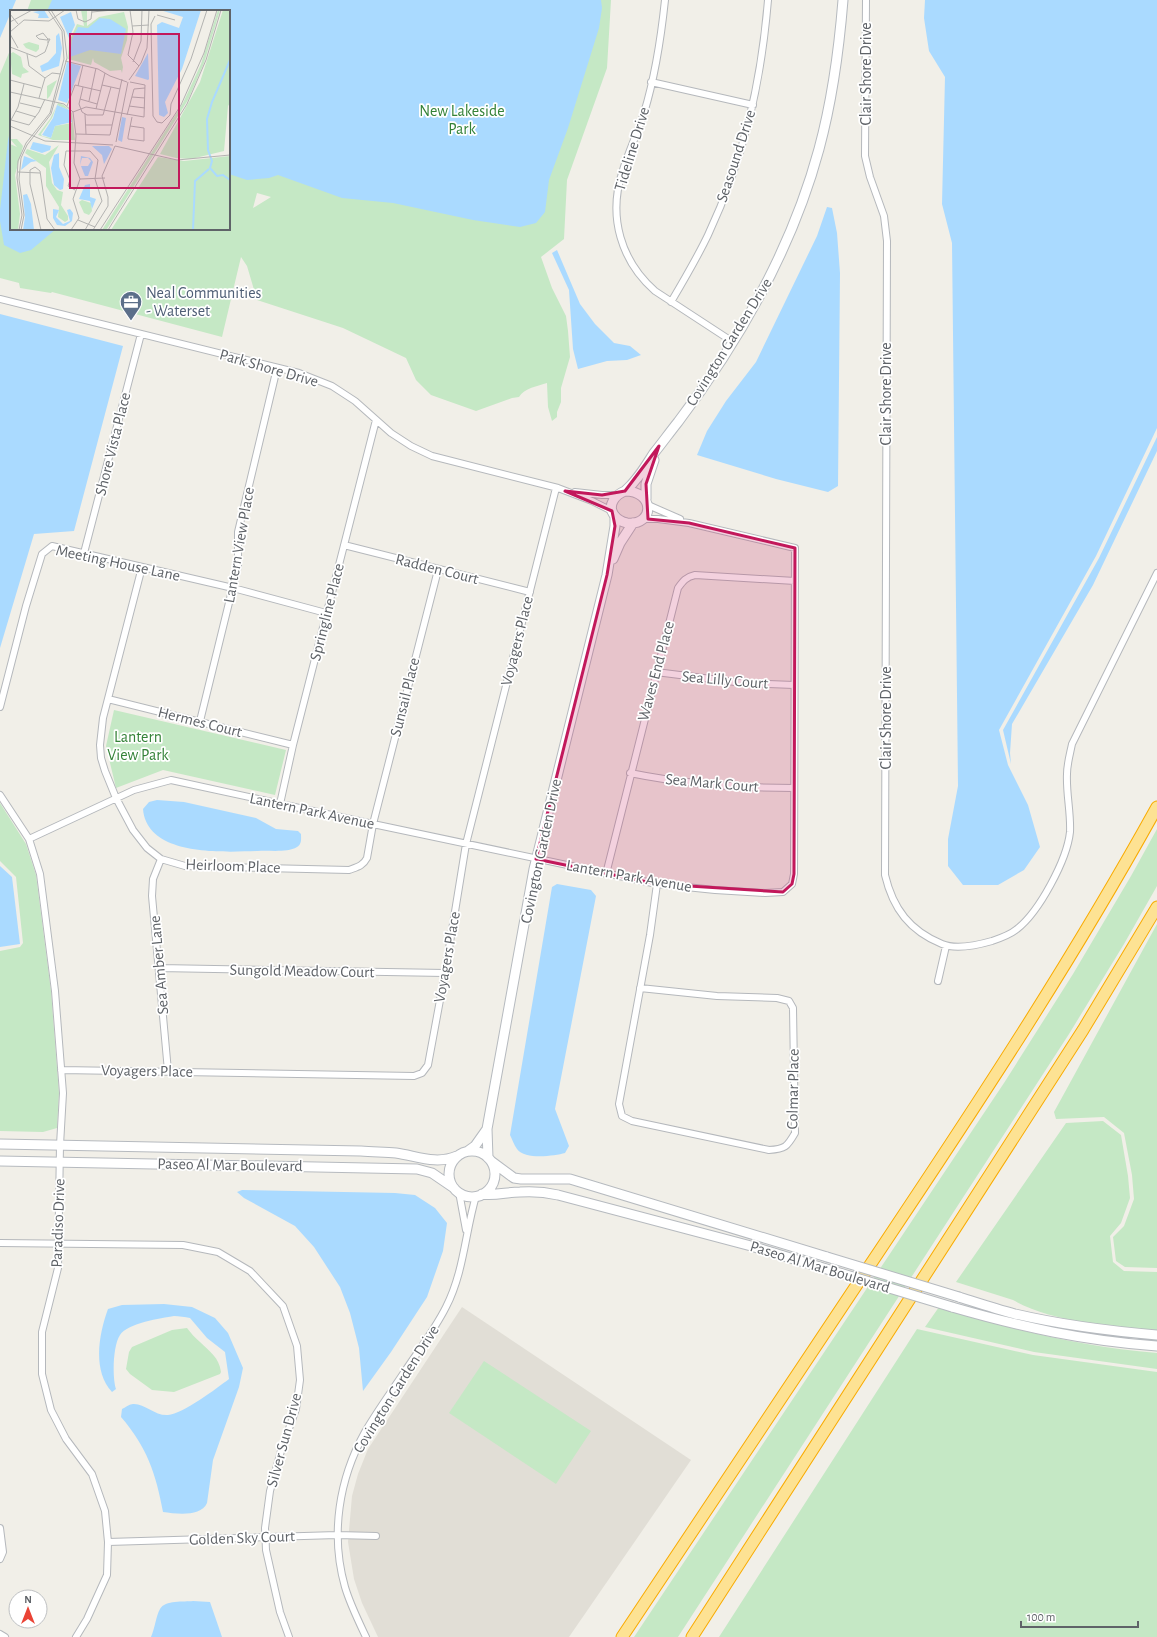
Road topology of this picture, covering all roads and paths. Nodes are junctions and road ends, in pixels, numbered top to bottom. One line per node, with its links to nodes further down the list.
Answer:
1 (665, 0): 5 (street, Tideline Drive)
2 (768, 0): 6 (street, Seasound Drive)
3 (843, 0): 10 (main road, Covington Garden Drive)
4 (866, 0): 53 (street, Clair Shore Drive)
5 (651, 82): 6 (street); 8 (street, Tideline Drive)
6 (753, 105): 8 (street, Seasound Drive)
7 (0, 299): 9 (street, Park Shore Drive)
8 (671, 302): 10 (street, Tideline Drive)
9 (141, 334): 11 (street, Park Shore Drive); 24 (street, Shore Vista Place)
10 (733, 342): 13 (main road, Covington Garden Drive)
11 (277, 368): 12 (street, Park Shore Drive); 30 (street, Lantern View Place)
12 (376, 420): 14 (street, Park Shore Drive); 23 (street, Springline Place)
13 (659, 446): 16 (main road, Covington Garden Drive); 18 (main road, Covington Garden Drive)
14 (556, 488): 15 (street, Park Shore Drive); 31 (street, Voyagers Place)
15 (565, 491): 17 (street, Park Shore Drive); 19 (street, Park Shore Drive)
16 (625, 491): 17 (main road, Covington Garden Drive); 18 (main road)
17 (616, 495): 19 (main road, Covington Garden Drive)
18 (647, 502): 20 (main road, Covington Garden Drive); 22 (street)
19 (614, 514): 21 (main road); 28 (main road, Covington Garden Drive)
20 (643, 519): 21 (main road); 22 (street)
21 (633, 523): 28 (main road, Covington Garden Drive)
22 (689, 523): 29 (street, Lantern Park Avenue)
23 (344, 545): 26 (street, Radden Court); 32 (street, Springline Place)
24 (84, 553): 25 (street, Meeting House Lane); 36 (street, Meeting House Lane)
25 (142, 567): 30 (street, Meeting House Lane); 35 (street, Heirloom Place)
26 (438, 570): 31 (street, Radden Court); 45 (street, Sunsail Place)
27 (1157, 573): 53 (street, Clair Shore Drive)
28 (607, 575): 49 (main road, Covington Garden Drive)
29 (795, 581): 33 (street, Waves End Place); 34 (street, Lantern Park Avenue)
30 (233, 588): 32 (street, Meeting House Lane); 37 (street, Lantern View Place)
31 (530, 592): 47 (street, Voyagers Place)
32 (326, 613): 38 (street, Springline Place)
33 (656, 672): 34 (street, Sea Lilly Court); 39 (street, Waves End Place)
34 (794, 684): 40 (street, Lantern Park Avenue)
35 (108, 699): 37 (street, Hermes Court); 42 (street, Heirloom Place)
36 (0, 706)
37 (200, 721): 38 (street, Hermes Court)
38 (293, 745): 43 (street, Springline Place)
39 (630, 773): 40 (street, Sea Mark Court); 50 (street, Waves End Place)
40 (794, 788): 51 (street, Lantern Park Avenue)
41 (0, 795): 46 (street, Paradiso Drive)
42 (116, 798): 43 (street, Lantern Park Avenue); 46 (street, Lantern Park Avenue); 48 (street, Heirloom Place)
43 (280, 804): 45 (street, Lantern Park Avenue)
44 (1157, 808): 86 (highway)
45 (372, 824): 47 (street, Lantern Park Avenue); 48 (street, Heirloom Place)
46 (29, 839): 58 (street, Paradiso Drive)
47 (466, 844): 49 (street, Lantern Park Avenue); 55 (street, Voyagers Place)
48 (161, 859): 54 (street, Sea Amber Lane)
49 (536, 859): 50 (street, Lantern Park Avenue); 60 (main road, Covington Garden Drive)
50 (606, 874): 51 (street, Lantern Park Avenue)
51 (657, 884): 57 (street, Colmar Place)
52 (1157, 907): 87 (highway)
53 (946, 946): 56 (street)
54 (159, 968): 55 (street, Sungold Meadow Court); 59 (street, Sea Amber Lane)
55 (445, 973): 59 (street, Voyagers Place)
56 (938, 981)
57 (640, 988): 57 (street, Colmar Place)
58 (61, 1070): 59 (street, Voyagers Place); 62 (street, Paradiso Drive)
59 (168, 1071)
60 (487, 1129): 63 (main road, Covington Garden Drive); 65 (main road, Covington Garden Drive)
61 (0, 1144): 62 (main road, Paseo Al Mar Boulevard)
62 (60, 1145): 64 (main road, Paseo Al Mar Boulevard); 67 (street, Paradiso Drive)
63 (468, 1151): 64 (main road); 65 (main road)
64 (458, 1156): 68 (main road)
65 (490, 1159): 69 (main road); 73 (main road, Paseo Al Mar Boulevard, bridge)
66 (0, 1161): 67 (main road, Paseo Al Mar Boulevard)
67 (60, 1162): 68 (main road, Paseo Al Mar Boulevard); 72 (street, Paradiso Drive)
68 (456, 1190): 69 (main road); 70 (street, Covington Garden Drive)
69 (479, 1195): 70 (street, Covington Garden Drive); 74 (main road, Paseo Al Mar Boulevard, bridge)
70 (467, 1235): 76 (street, Covington Garden Drive)
71 (0, 1243): 72 (street, Silver Sun Drive)
72 (58, 1244): 78 (street, Silver Sun Drive); 79 (street, Paradiso Drive)
73 (1157, 1335)
74 (1157, 1346)
75 (0, 1528): 80 (street)
76 (337, 1535): 77 (street, Golden Sky Court); 78 (street, Golden Sky Court); 85 (street, Covington Garden Drive)
77 (376, 1536)
78 (266, 1537): 79 (street, Golden Sky Court); 84 (street, Silver Sun Drive)
79 (108, 1542): 83 (street, Paradiso Drive)
80 (0, 1559)
81 (0, 1634): 82 (street)
82 (5, 1637)
83 (76, 1637)
84 (289, 1637)
85 (366, 1637)
86 (622, 1637)
87 (692, 1637)

